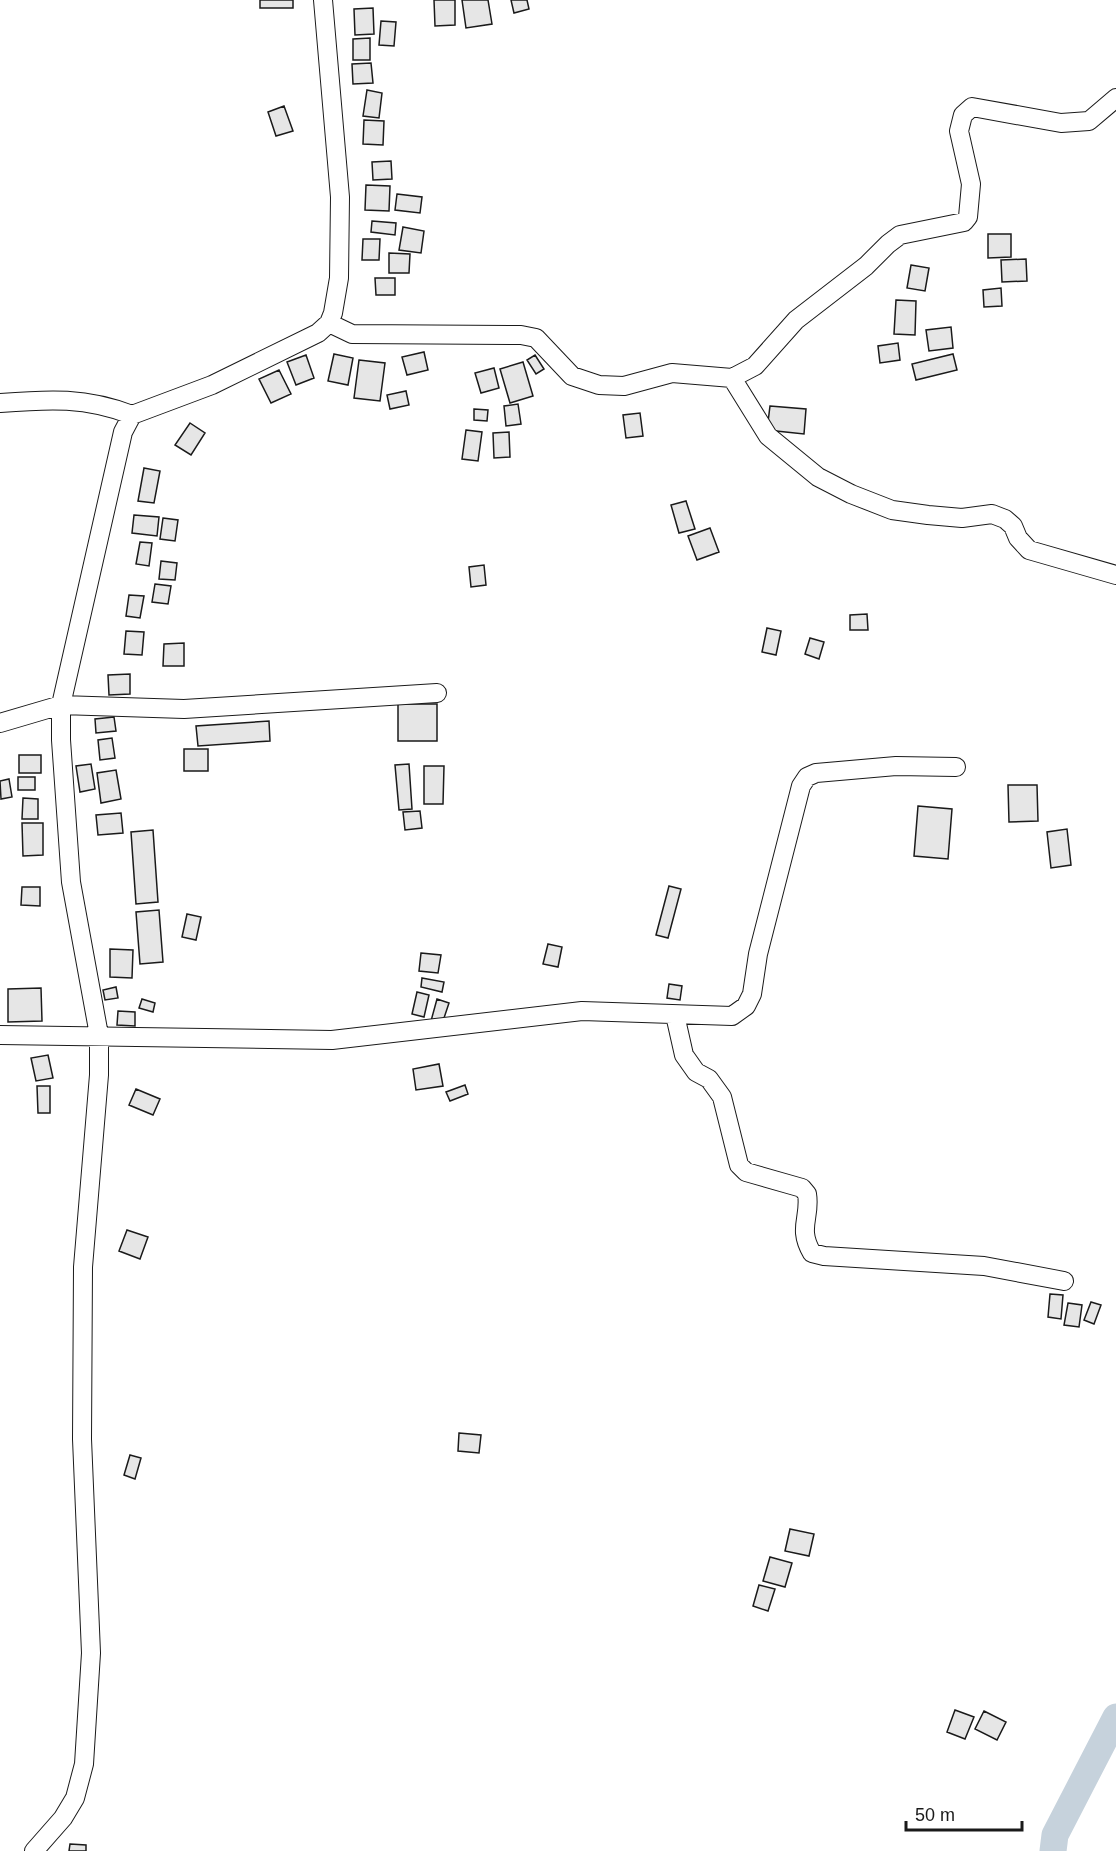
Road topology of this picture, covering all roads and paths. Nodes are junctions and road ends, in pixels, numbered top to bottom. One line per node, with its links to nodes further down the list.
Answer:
1 (323, 0): 3 (street)
2 (1116, 99): 4 (street)
3 (329, 323): 4 (street); 6 (street)
4 (732, 378): 7 (street)
5 (0, 403): 6 (street)
6 (132, 415): 9 (street)
7 (1116, 575)
8 (437, 693): 9 (street)
9 (61, 705): 10 (street); 14 (street)
10 (0, 723)
11 (956, 767): 12 (street)
12 (675, 1015): 14 (street); 15 (street)
13 (0, 1035): 14 (street)
14 (99, 1035): 16 (street)
15 (1064, 1281)
16 (34, 1851)

